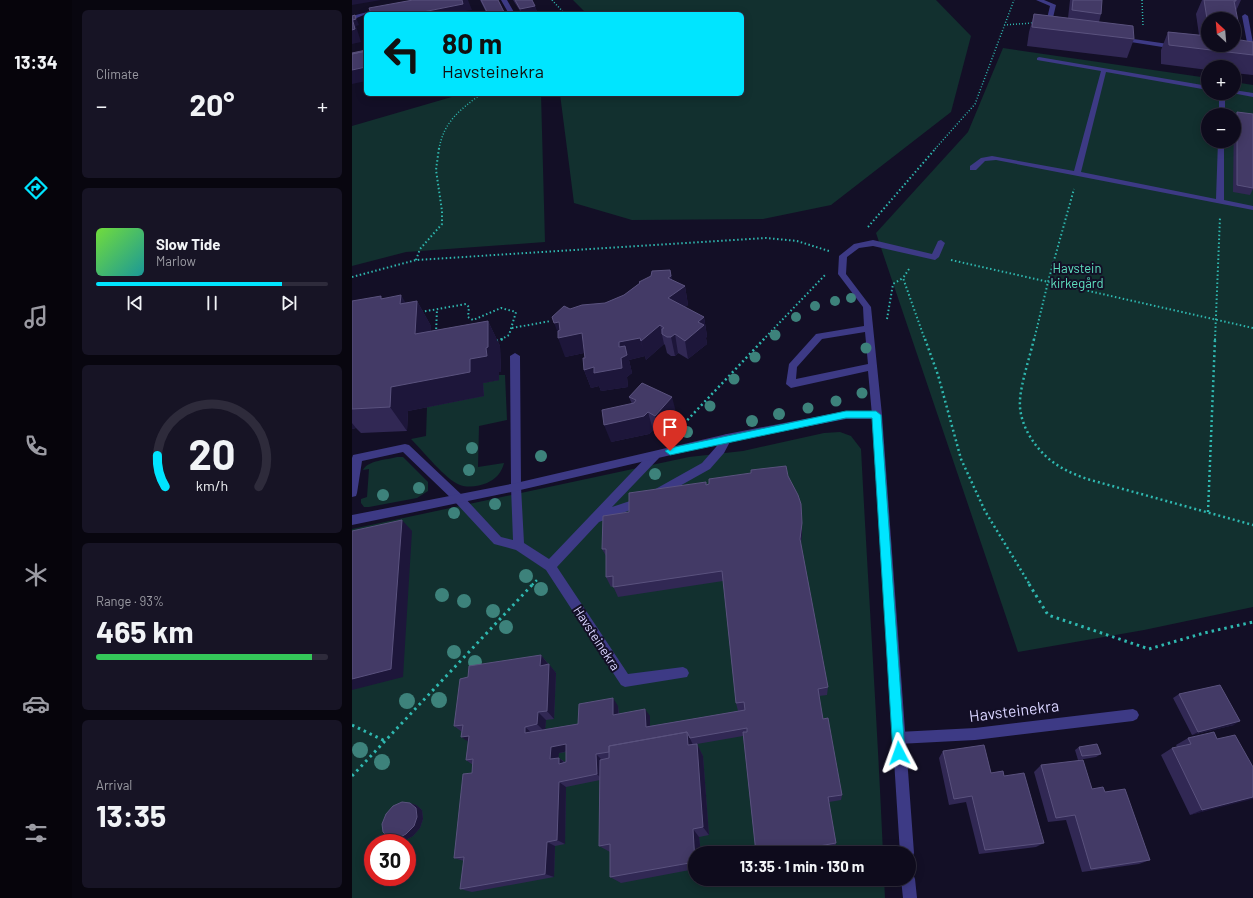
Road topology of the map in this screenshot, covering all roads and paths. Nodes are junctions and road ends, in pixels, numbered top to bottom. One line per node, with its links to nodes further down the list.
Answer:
1 (504, 0): 8 (street)
2 (552, 0): 9 (path)
3 (1014, 0): 13 (path)
4 (1038, 0): 14 (street)
5 (1142, 0): 17 (path)
6 (389, 9): 7 (street)
7 (374, 12)
8 (511, 12)
9 (563, 12)
10 (364, 14): 12 (street)
11 (1244, 16): 19 (street)
12 (352, 18)
13 (1004, 25): 14 (path); 33 (path)
14 (1049, 26): 15 (street)
15 (1060, 31)
16 (1114, 38): 17 (street)
17 (1143, 42): 18 (street)
18 (1181, 48)
19 (1248, 55)
20 (1039, 59): 21 (street)
21 (1104, 70): 22 (street); 28 (street)
22 (1201, 87)
23 (1241, 93): 24 (street)
24 (1253, 95)
25 (478, 96): 35 (path)
26 (1221, 148): 29 (street)
27 (973, 168): 28 (street)
28 (1077, 174): 29 (street); 38 (path)
29 (1220, 202): 30 (street); 41 (path)
30 (1253, 208)
31 (941, 243): 34 (street)
32 (917, 253): 33 (street); 34 (street); 37 (path)
33 (843, 256): 35 (path); 44 (street); 52 (path)
34 (935, 257): 38 (path)
35 (416, 260): 36 (path)
36 (352, 276)
37 (903, 278): 44 (path); 62 (path)
38 (1048, 282): 41 (path); 56 (path)
39 (436, 309): 40 (path); 43 (path); 46 (path)
40 (415, 313)
41 (1215, 319): 45 (path); 56 (path)
42 (551, 321): 43 (path)
43 (512, 328): 47 (path)
44 (869, 328): 49 (street); 49 (street)
45 (1253, 328)
46 (435, 339)
47 (495, 342)
48 (515, 356): 53 (street)
49 (872, 367): 50 (street)
50 (876, 415): 51 (street); 66 (street)
51 (727, 438): 52 (street); 57 (street)
52 (655, 455): 53 (street); 57 (street)
53 (516, 487): 55 (street); 60 (street)
54 (352, 493): 55 (street, Havsteinekra)
55 (459, 499): 58 (street); 60 (street, Havsteinekra)
56 (1208, 512): 59 (path)
57 (595, 518): 61 (street)
58 (352, 520)
59 (1253, 525)
60 (519, 546): 61 (street, Havsteinekra)
61 (550, 566): 63 (street, Havsteinekra); 67 (path)
62 (1253, 622)
63 (683, 673)
64 (1133, 715): 66 (street, Havsteinekra)
65 (352, 725): 67 (path)
66 (898, 738): 69 (street)
67 (385, 741): 68 (path)
68 (352, 776)
69 (906, 846)
70 (909, 886): 71 (street)
71 (910, 898)

